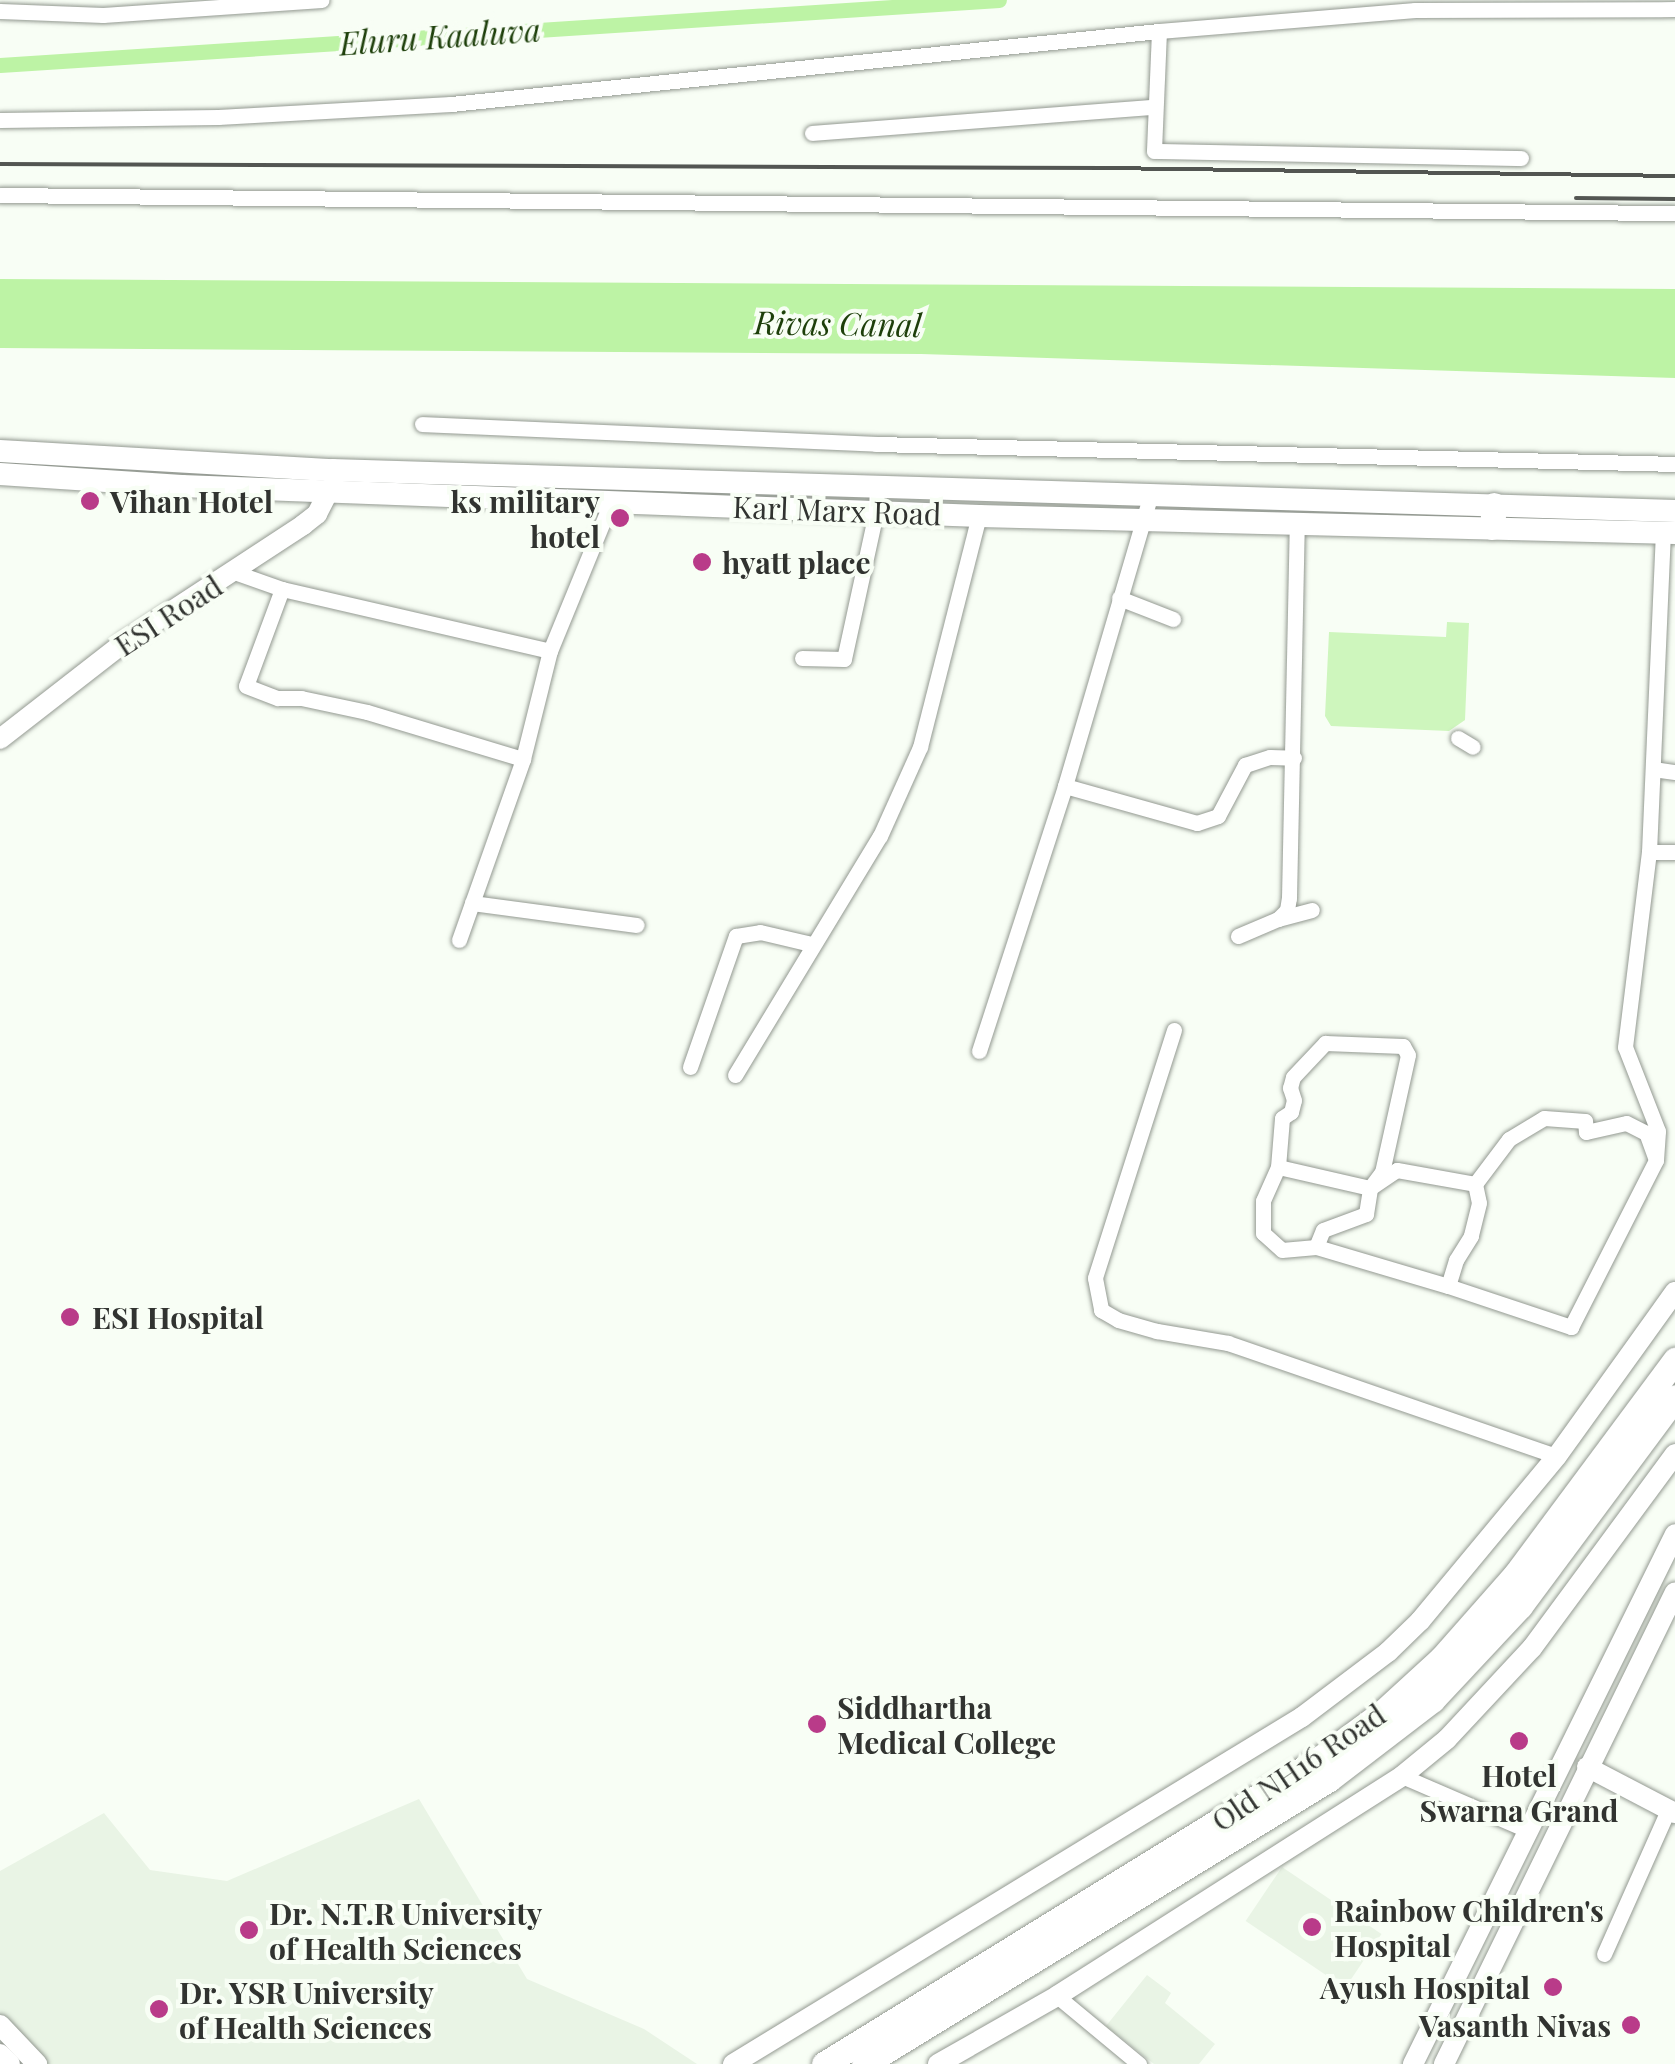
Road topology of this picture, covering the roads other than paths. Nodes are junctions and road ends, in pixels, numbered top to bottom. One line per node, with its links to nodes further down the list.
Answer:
1 (322, 0): 3 (street)
2 (1675, 8): 4 (street)
3 (0, 11)
4 (1158, 31): 5 (street); 6 (street)
5 (1154, 107): 7 (street); 8 (street)
6 (0, 120)
7 (812, 132)
8 (1521, 158)
9 (0, 195): 10 (street)
10 (1675, 213)
11 (422, 424): 13 (street)
12 (0, 451): 15 (main road, Karl Marx Road)
13 (1675, 464)
14 (0, 474): 15 (main road, Karl Marx Road)
15 (183, 474): 16 (main road, Karl Marx Road); 18 (main road, Karl Marx Road)
16 (520, 486): 17 (main road, Karl Marx Road); 18 (main road, Karl Marx Road); 19 (main road, Karl Marx Road)
17 (877, 486): 20 (main road, Karl Marx Road); 22 (street)
18 (330, 488): 27 (street, ESI Road)
19 (612, 500): 22 (main road, Karl Marx Road); 31 (street)
20 (1149, 505): 23 (main road, Karl Marx Road); 24 (main road, Karl Marx Road); 25 (main road, Karl Marx Road); 29 (street)
21 (1675, 510): 24 (main road, Karl Marx Road)
22 (876, 512): 23 (main road, Karl Marx Road); 33 (street)
23 (979, 516): 50 (street)
24 (1494, 516): 25 (main road, Karl Marx Road); 26 (main road, Karl Marx Road)
25 (1297, 521): 37 (street)
26 (1669, 545): 32 (street)
27 (234, 572): 28 (street); 34 (street, ESI Road)
28 (282, 589): 31 (street); 38 (street)
29 (1120, 598): 30 (street); 41 (street)
30 (1173, 620)
31 (550, 651): 38 (street)
32 (1667, 657): 39 (street)
33 (802, 658)
34 (0, 738)
35 (1458, 738): 36 (street)
36 (1473, 747)
37 (1294, 758): 41 (street); 46 (street)
38 (523, 759): 44 (street)
39 (1653, 769): 40 (street); 42 (street)
40 (1675, 772)
41 (1065, 786): 52 (street)
42 (1649, 852): 43 (street); 55 (street)
43 (1675, 852)
44 (472, 902): 47 (street); 49 (street)
45 (1312, 910): 46 (street)
46 (1278, 919): 48 (street)
47 (636, 924)
48 (1238, 936)
49 (458, 940)
50 (811, 944): 53 (street); 54 (street)
51 (1174, 1030): 65 (street)
52 (979, 1051)
53 (690, 1068)
54 (735, 1076)
55 (1656, 1160): 57 (street); 60 (street)
56 (1278, 1167): 58 (street); 58 (street); 59 (street)
57 (1474, 1184): 58 (street); 60 (street)
58 (1370, 1188): 59 (street)
59 (1316, 1246): 60 (street)
60 (1448, 1286)
61 (1675, 1292): 65 (street)
62 (1675, 1360): 80 (main road, Old NH16 Road)
63 (1675, 1397): 81 (main road, Old NH16 Road)
64 (1675, 1455): 69 (street)
65 (1557, 1456): 79 (street)
66 (1675, 1534): 71 (street)
67 (1675, 1592): 68 (street)
68 (1587, 1767): 70 (street); 72 (street)
69 (1402, 1776): 71 (street); 74 (street)
70 (1672, 1811): 73 (street)
71 (1523, 1838): 72 (street); 84 (street)
72 (1542, 1858): 85 (street)
73 (1604, 1954)
74 (1057, 1996): 82 (street); 83 (street)
75 (0, 2025): 78 (street)
76 (0, 2054): 77 (street)
77 (10, 2064)
78 (37, 2064)
79 (733, 2064)
80 (824, 2064)
81 (864, 2064)
82 (938, 2064)
83 (1139, 2064)
84 (1412, 2064)
85 (1444, 2064)

